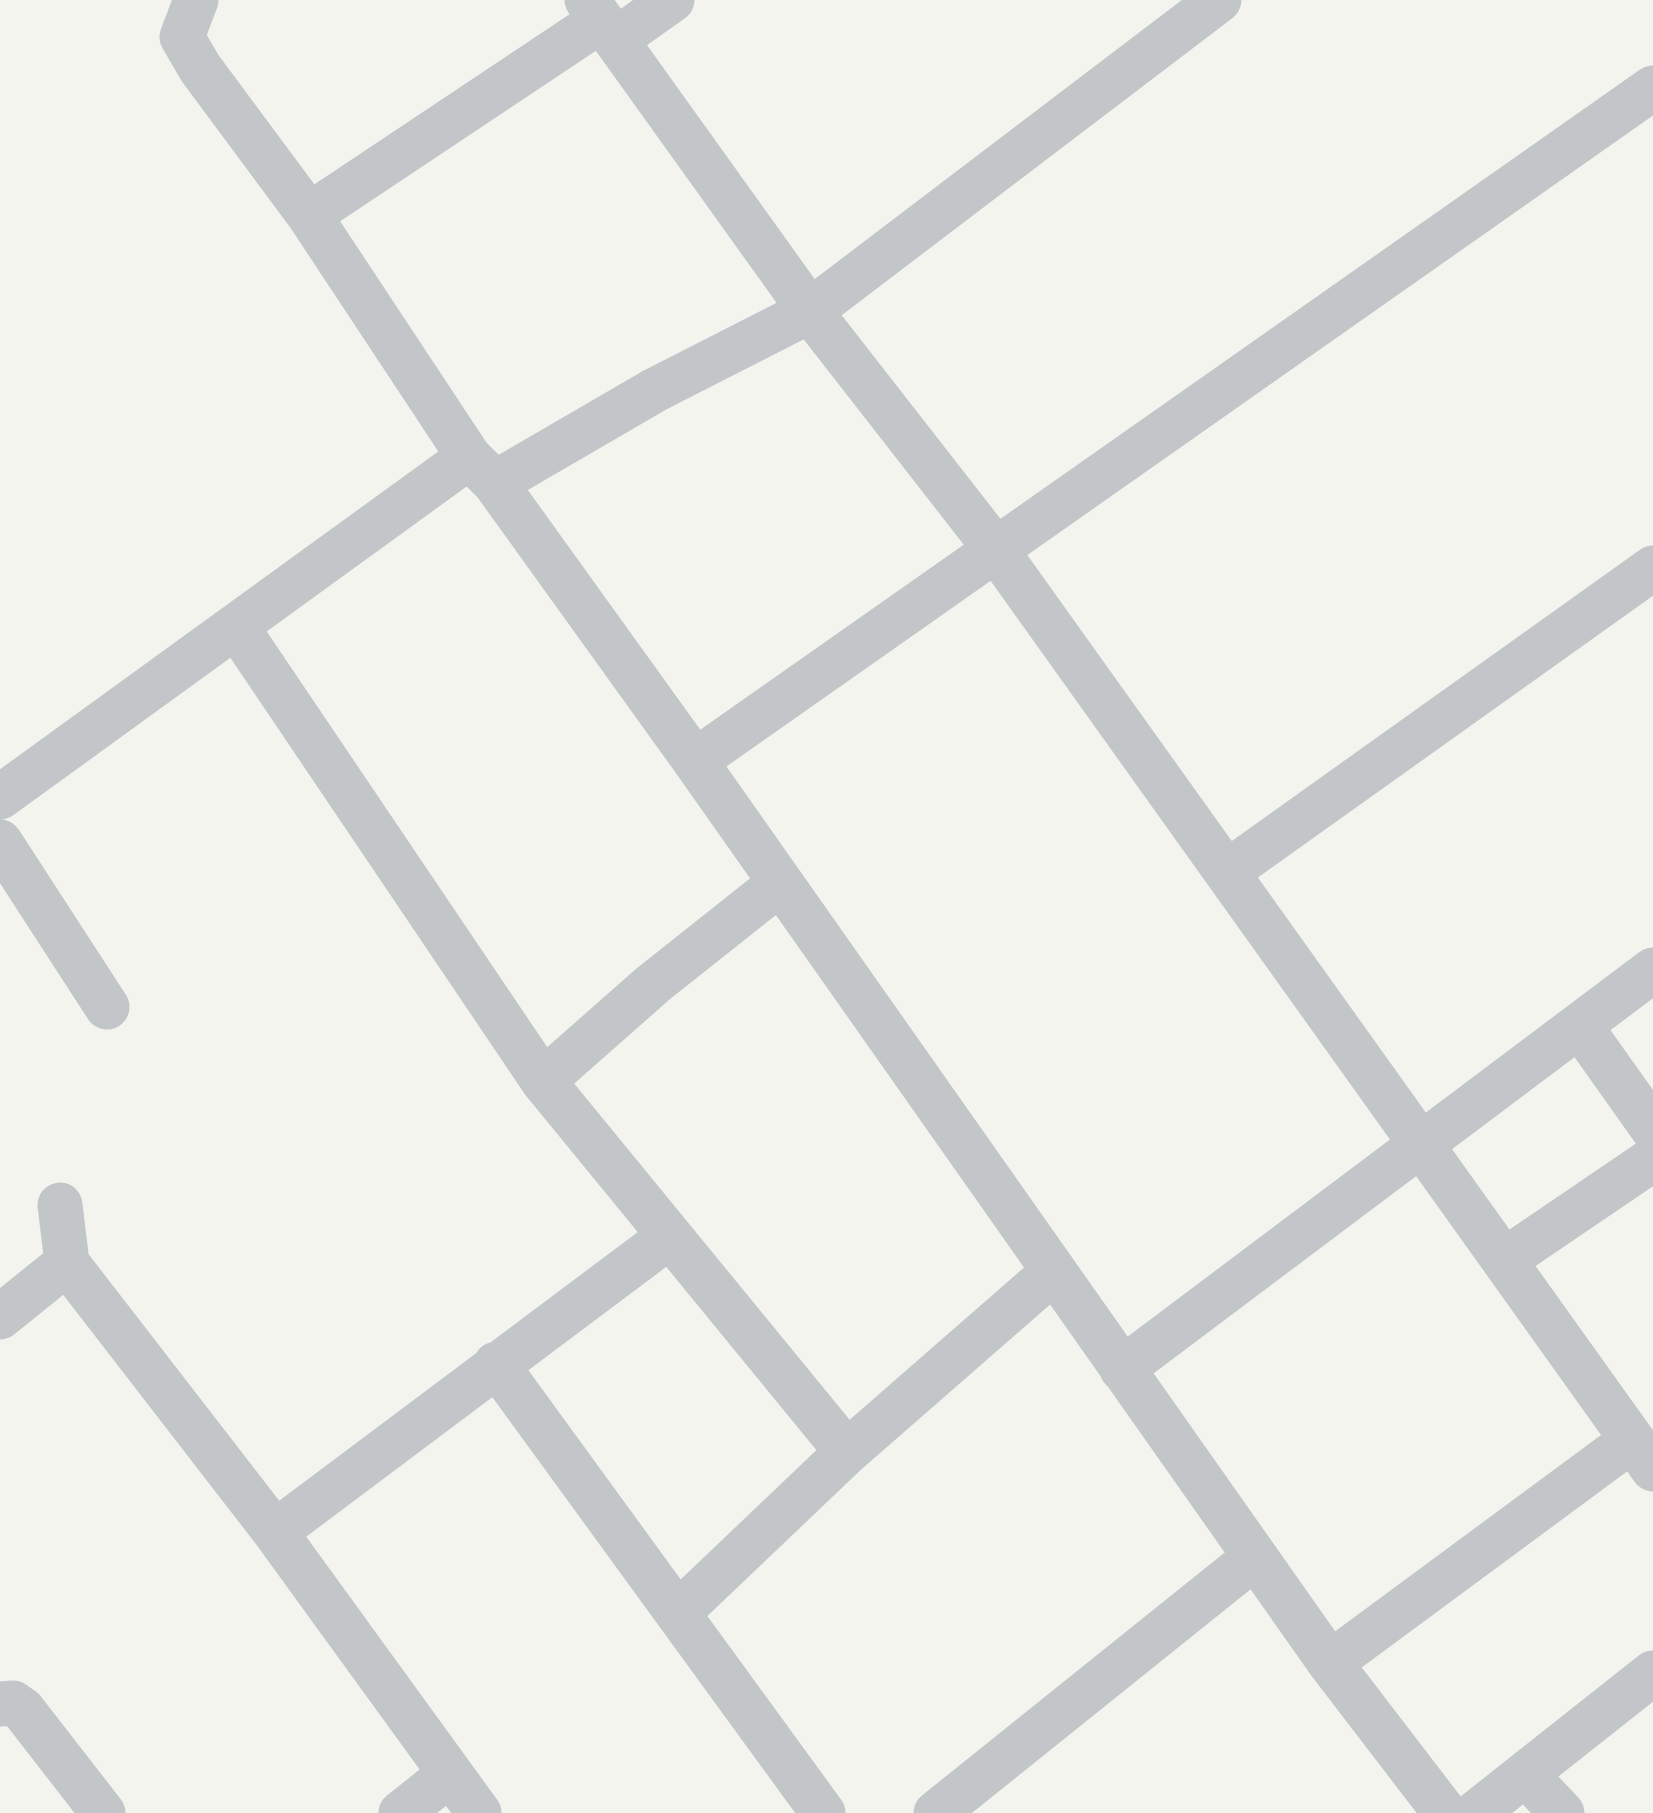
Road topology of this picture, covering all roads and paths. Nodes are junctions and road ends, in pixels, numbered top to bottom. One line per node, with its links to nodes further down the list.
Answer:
1 (196, 0): 6 (street)
2 (672, 0): 4 (street)
3 (1220, 0): 7 (street)
4 (602, 20): 6 (street); 7 (street)
5 (1653, 88): 9 (street)
6 (310, 215): 8 (street)
7 (810, 311): 8 (street); 9 (street)
8 (482, 470): 11 (street); 12 (street)
9 (994, 547): 12 (street); 15 (street)
10 (1653, 568): 15 (street)
11 (238, 628): 13 (street); 20 (street)
12 (695, 761): 16 (street)
13 (0, 797)
14 (0, 842): 18 (street)
15 (1227, 872): 22 (street)
16 (780, 884): 20 (street); 28 (street)
17 (1653, 970): 19 (street)
18 (107, 1007)
19 (1580, 1026): 21 (street); 22 (street)
20 (543, 1082): 25 (street)
21 (1653, 1129)
22 (1424, 1145): 26 (street); 31 (street)
23 (1653, 1159): 26 (street)
24 (60, 1205): 27 (street)
25 (670, 1236): 30 (street); 32 (street)
26 (1506, 1260): 33 (street)
27 (67, 1262): 29 (street); 34 (street)
28 (1052, 1274): 31 (street); 32 (street)
29 (0, 1317)
30 (496, 1364): 34 (street); 36 (street)
31 (1122, 1369): 35 (street)
32 (847, 1452): 36 (street)
33 (1642, 1454): 37 (street)
34 (274, 1532): 40 (street)
35 (1255, 1557): 37 (street); 46 (street)
36 (678, 1613): 45 (street)
37 (1330, 1663): 47 (street)
38 (1653, 1673): 41 (street)
39 (0, 1704): 42 (street)
40 (450, 1774): 43 (street); 44 (street)
41 (1525, 1774): 48 (street); 49 (street)
42 (103, 1813)
43 (401, 1813)
44 (479, 1813)
45 (822, 1813)
46 (936, 1813)
47 (1444, 1813)
48 (1476, 1813)
49 (1562, 1813)

